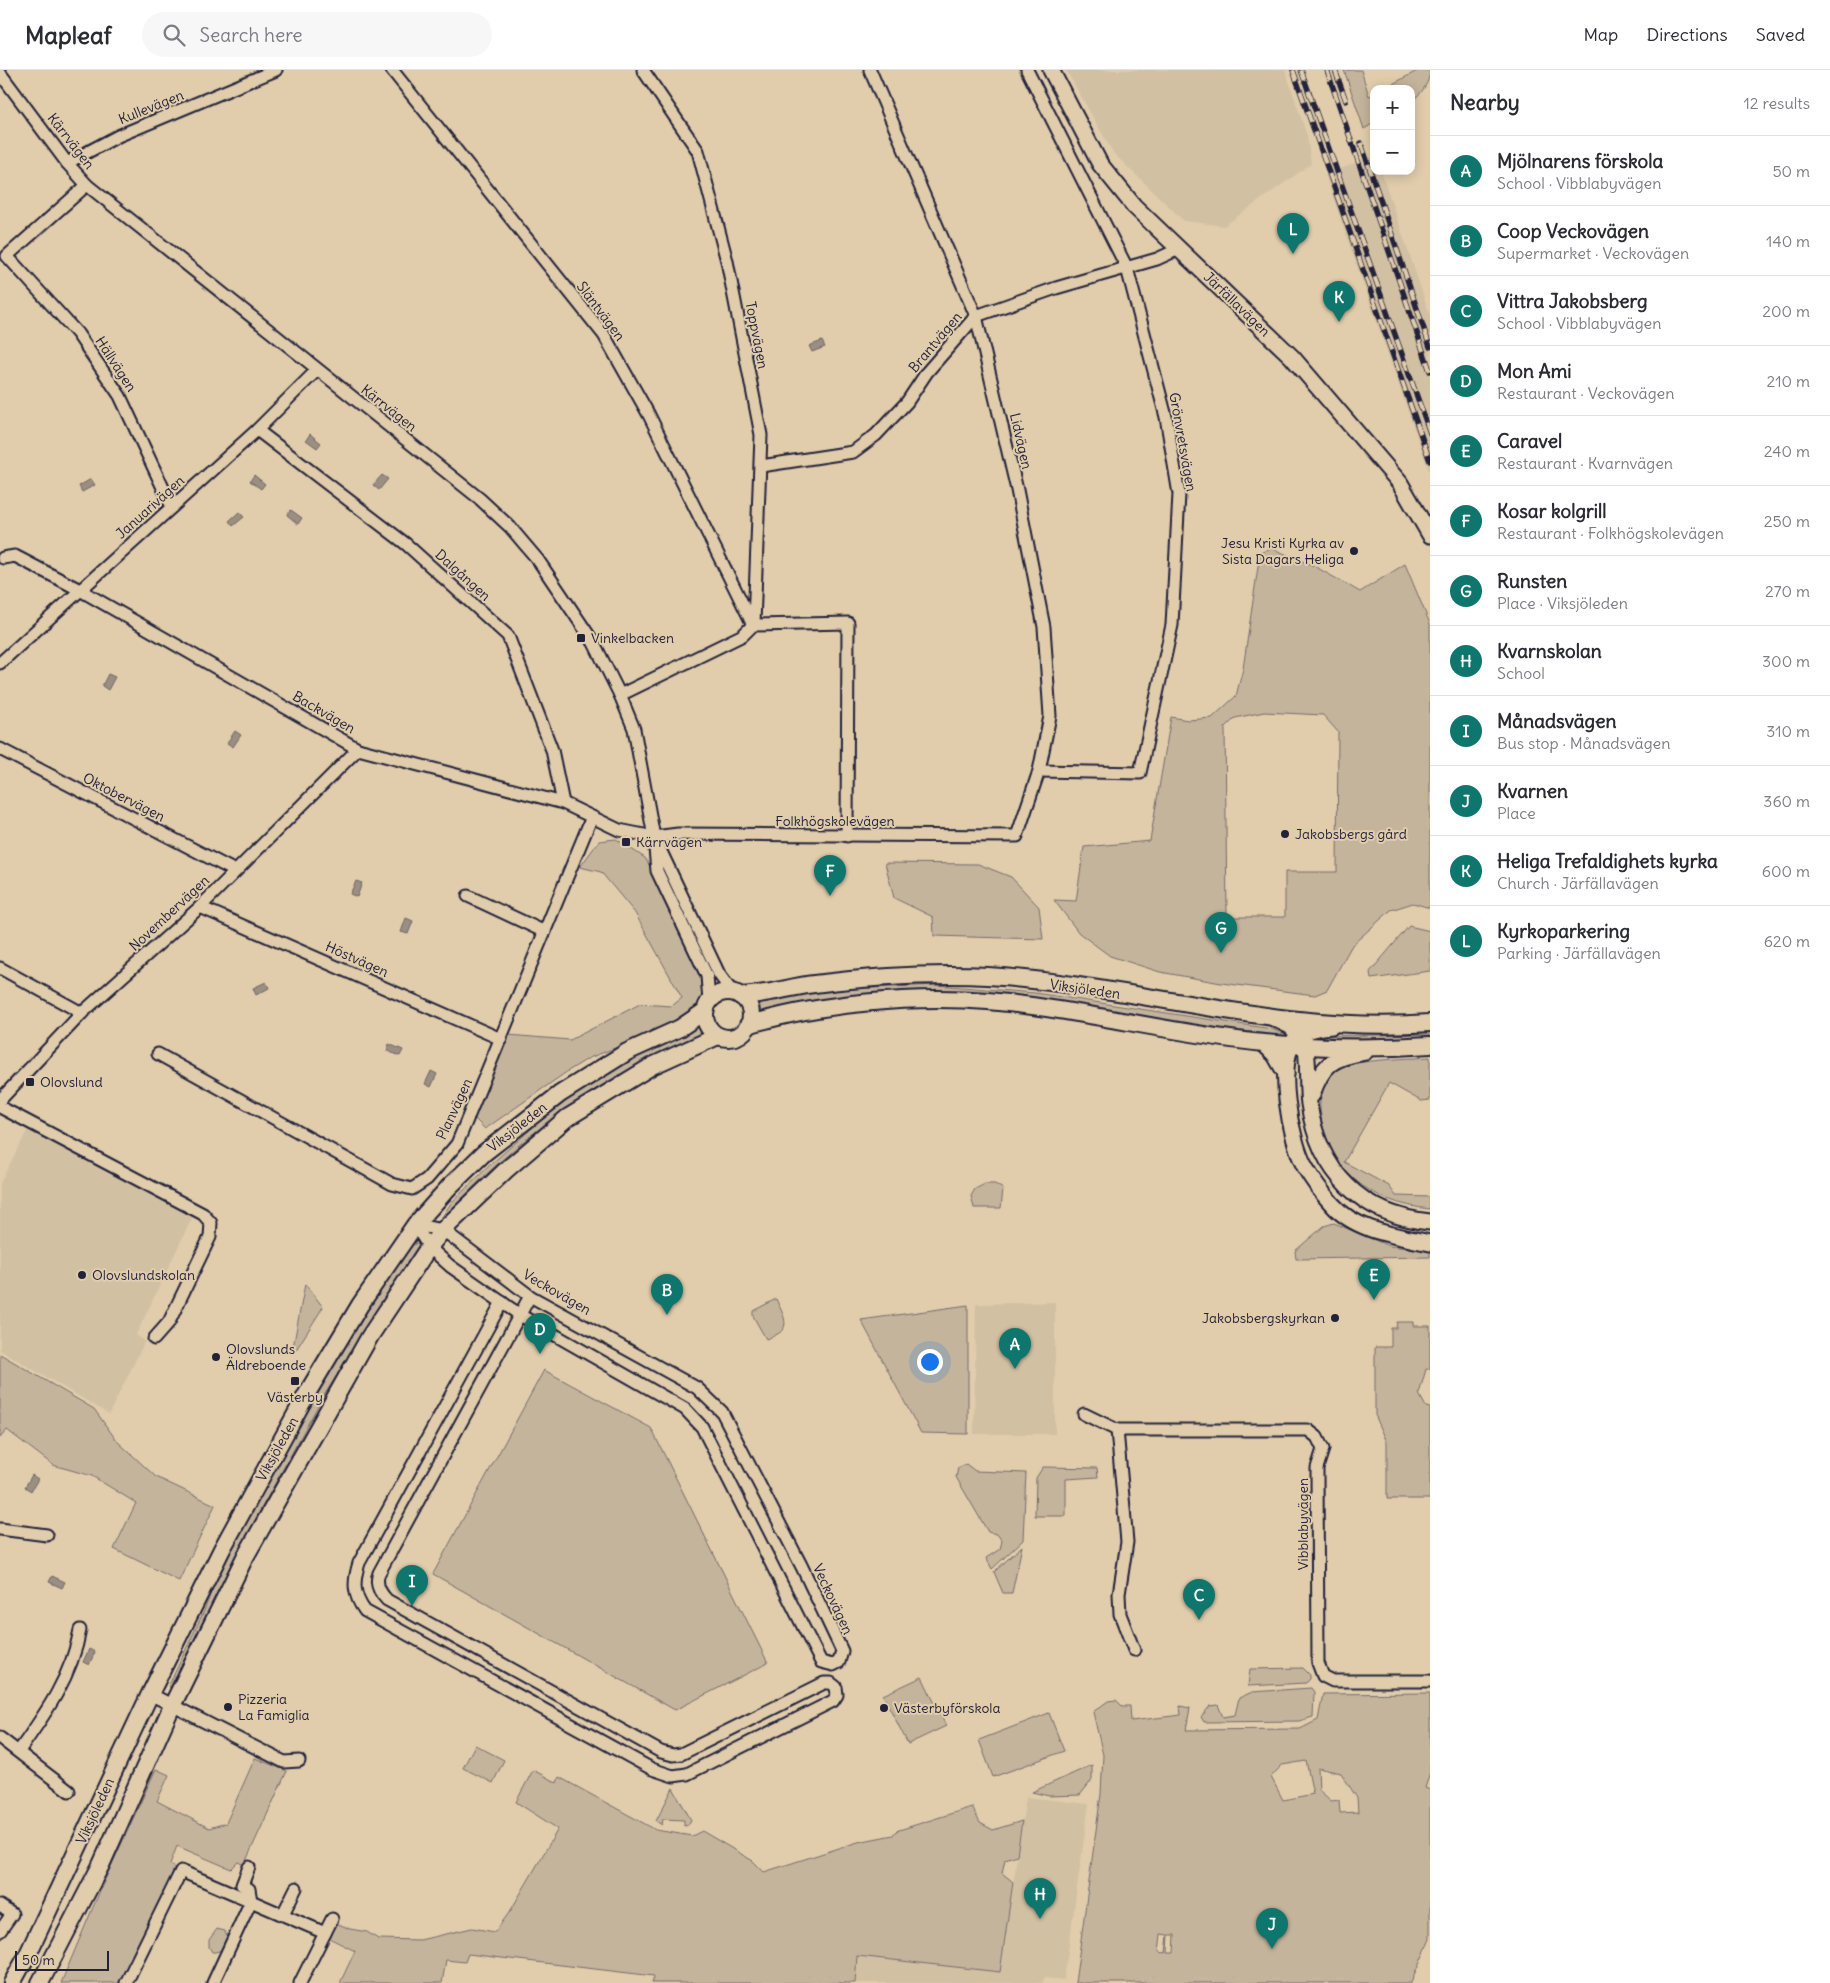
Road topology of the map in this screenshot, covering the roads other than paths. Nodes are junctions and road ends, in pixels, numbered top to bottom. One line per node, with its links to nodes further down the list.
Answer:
1 (276, 70): 8 (street, Kullevägen)
2 (392, 70): 21 (street, Släntvägen)
3 (643, 70): 16 (street, Toppvägen)
4 (870, 70): 13 (street, Lidvägen)
5 (1027, 70): 12 (street, Grönvretsvägen)
6 (1051, 70): 10 (street, Järfällavägen)
7 (0, 73): 8 (street, Kärrvägen)
8 (67, 163): 9 (street, Kärrvägen)
9 (87, 185): 11 (street, Hällvägen); 14 (street, Kärrvägen)
10 (1179, 249): 12 (street, Brantvägen); 18 (street, Järfällavägen)
11 (4, 256): 17 (street, Hällvägen)
12 (1127, 268): 13 (street, Brantvägen); 26 (street, Grönvretsvägen)
13 (976, 316): 16 (street, Brantvägen); 26 (street, Lidvägen)
14 (317, 370): 15 (street, Januarivägen); 23 (street, Kärrvägen)
15 (258, 430): 17 (street, Januarivägen); 27 (street, Dalgången)
16 (761, 466): 21 (street, Toppvägen)
17 (172, 507): 20 (street, Januarivägen)
18 (1430, 535)
19 (3, 558): 20 (street, Backvägen)
20 (80, 590): 22 (street, Januarivägen); 25 (street, Backvägen)
21 (754, 625): 23 (street); 29 (street)
22 (0, 663)
23 (620, 696): 31 (street, Kärrvägen)
24 (0, 749): 32 (street, Oktobervägen)
25 (358, 749): 27 (street, Backvägen); 32 (street, Novembervägen)
26 (1039, 771): 30 (street, Lidvägen)
27 (563, 803): 28 (street, Backvägen)
28 (591, 819): 31 (street, Backvägen); 35 (street, Planvägen)
29 (847, 836): 30 (street, Folkhögskolevägen); 31 (street, Folkhögskolevägen)
30 (1017, 836)
31 (654, 837): 37 (street, Kärrvägen); 38 (street, Kärrvägen)
32 (235, 871): 34 (street, Novembervägen)
33 (468, 896): 35 (street)
34 (200, 907): 39 (street, Novembervägen); 45 (street, Höstvägen)
35 (545, 932): 45 (street, Planvägen)
36 (0, 968): 39 (street)
37 (736, 994): 38 (main road); 40 (main road, Viksjöleden); 43 (main road)
38 (707, 1006): 44 (main road); 56 (main road, Viksjöleden)
39 (82, 1013): 52 (street, Novembervägen)
40 (1268, 1016): 41 (main road, Viksjöleden); 46 (street)
41 (1354, 1023): 42 (main road, Viksjöleden); 46 (street)
42 (1430, 1023)
43 (748, 1025): 44 (main road); 47 (main road, Viksjöleden)
44 (718, 1036): 57 (main road, Viksjöleden)
45 (502, 1039): 50 (street, Planvägen)
46 (1299, 1041): 47 (main road, Viksjöleden); 49 (main road, Viksjöleden); 51 (street); 53 (street)
47 (1263, 1043): 51 (street)
48 (1430, 1045): 49 (main road, Viksjöleden)
49 (1392, 1048): 53 (street)
50 (158, 1054)
51 (1286, 1074): 58 (street)
52 (0, 1100)
53 (1309, 1104): 55 (street)
54 (0, 1107): 63 (street)
55 (1430, 1222)
56 (416, 1225): 57 (street, Veckovägen); 59 (street, Veckovägen); 71 (main road, Viksjöleden)
57 (443, 1230): 59 (main road, Viksjöleden); 60 (street, Veckovägen)
58 (1430, 1243)
59 (429, 1247): 61 (street, Veckovägen); 72 (main road, Viksjöleden)
60 (530, 1296): 62 (street); 62 (street, Veckovägen)
61 (502, 1302): 62 (street, Veckovägen); 62 (street)
62 (520, 1315)
63 (154, 1339)
64 (1084, 1414): 65 (street, Vibblabyvägen)
65 (1117, 1430): 69 (street); 70 (street, Vibblabyvägen)
66 (0, 1528): 67 (street)
67 (47, 1535)
68 (80, 1630): 74 (street)
69 (1134, 1650)
70 (1430, 1681)
71 (150, 1694): 72 (street); 85 (main road, Viksjöleden)
72 (172, 1706): 75 (street); 86 (main road, Viksjöleden)
73 (0, 1738): 74 (street)
74 (20, 1751): 76 (street)
75 (299, 1761)
76 (69, 1791)
77 (249, 1867): 79 (street)
78 (296, 1888): 81 (street)
79 (251, 1902): 81 (street); 87 (street); 88 (street)
80 (0, 1906): 83 (street)
81 (284, 1914): 84 (street)
82 (332, 1919): 84 (street)
83 (0, 1932)
84 (325, 1932): 89 (street)
85 (12, 1983)
86 (40, 1983)
87 (126, 1983)
88 (213, 1983)
89 (300, 1983)

